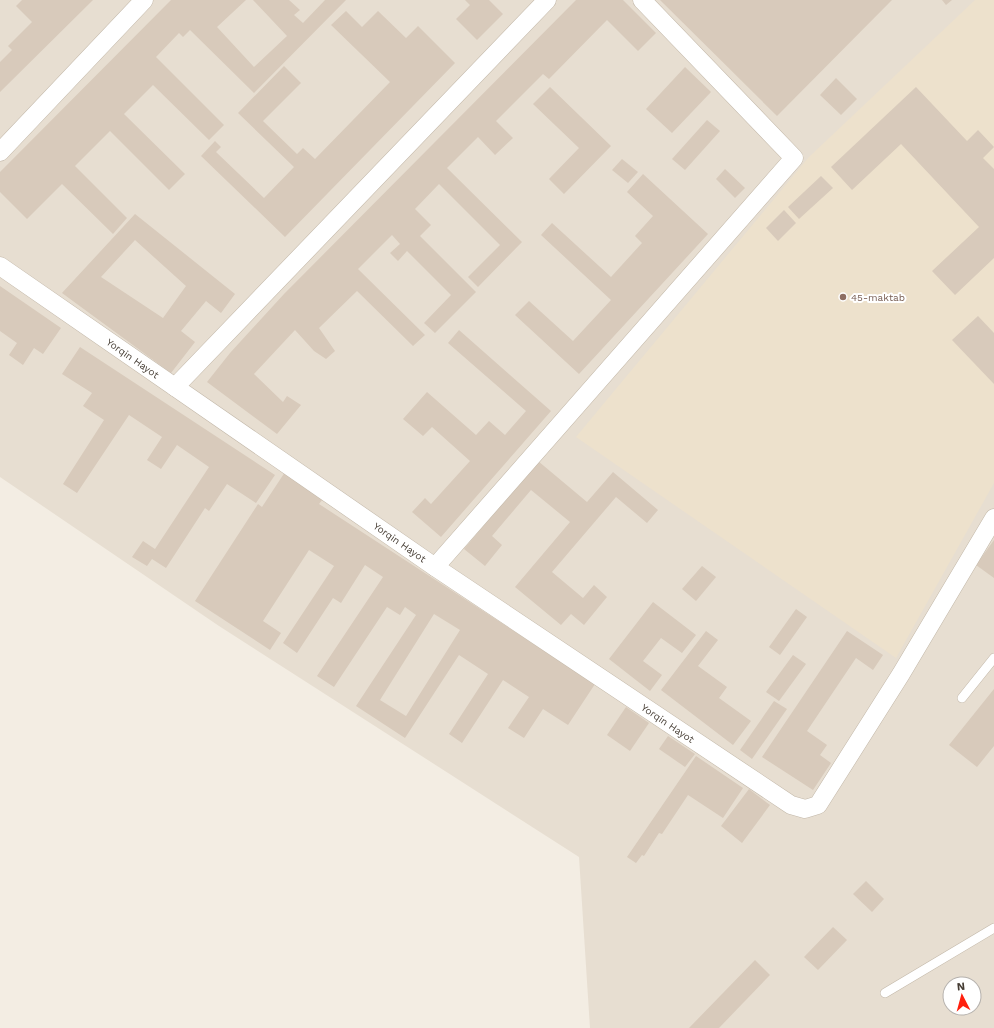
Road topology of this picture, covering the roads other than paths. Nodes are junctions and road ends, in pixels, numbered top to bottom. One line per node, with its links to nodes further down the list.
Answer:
1 (144, 0): 4 (street)
2 (547, 0): 6 (street)
3 (642, 0): 8 (street)
4 (0, 152)
5 (0, 266): 6 (street, Yorqin Hayot)
6 (176, 387): 8 (street, Yorqin Hayot)
7 (994, 518): 8 (street, Yorqin Hayot)
8 (435, 567)
9 (994, 658): 10 (lane)
10 (962, 698)
11 (994, 928): 12 (lane)
12 (885, 993)

